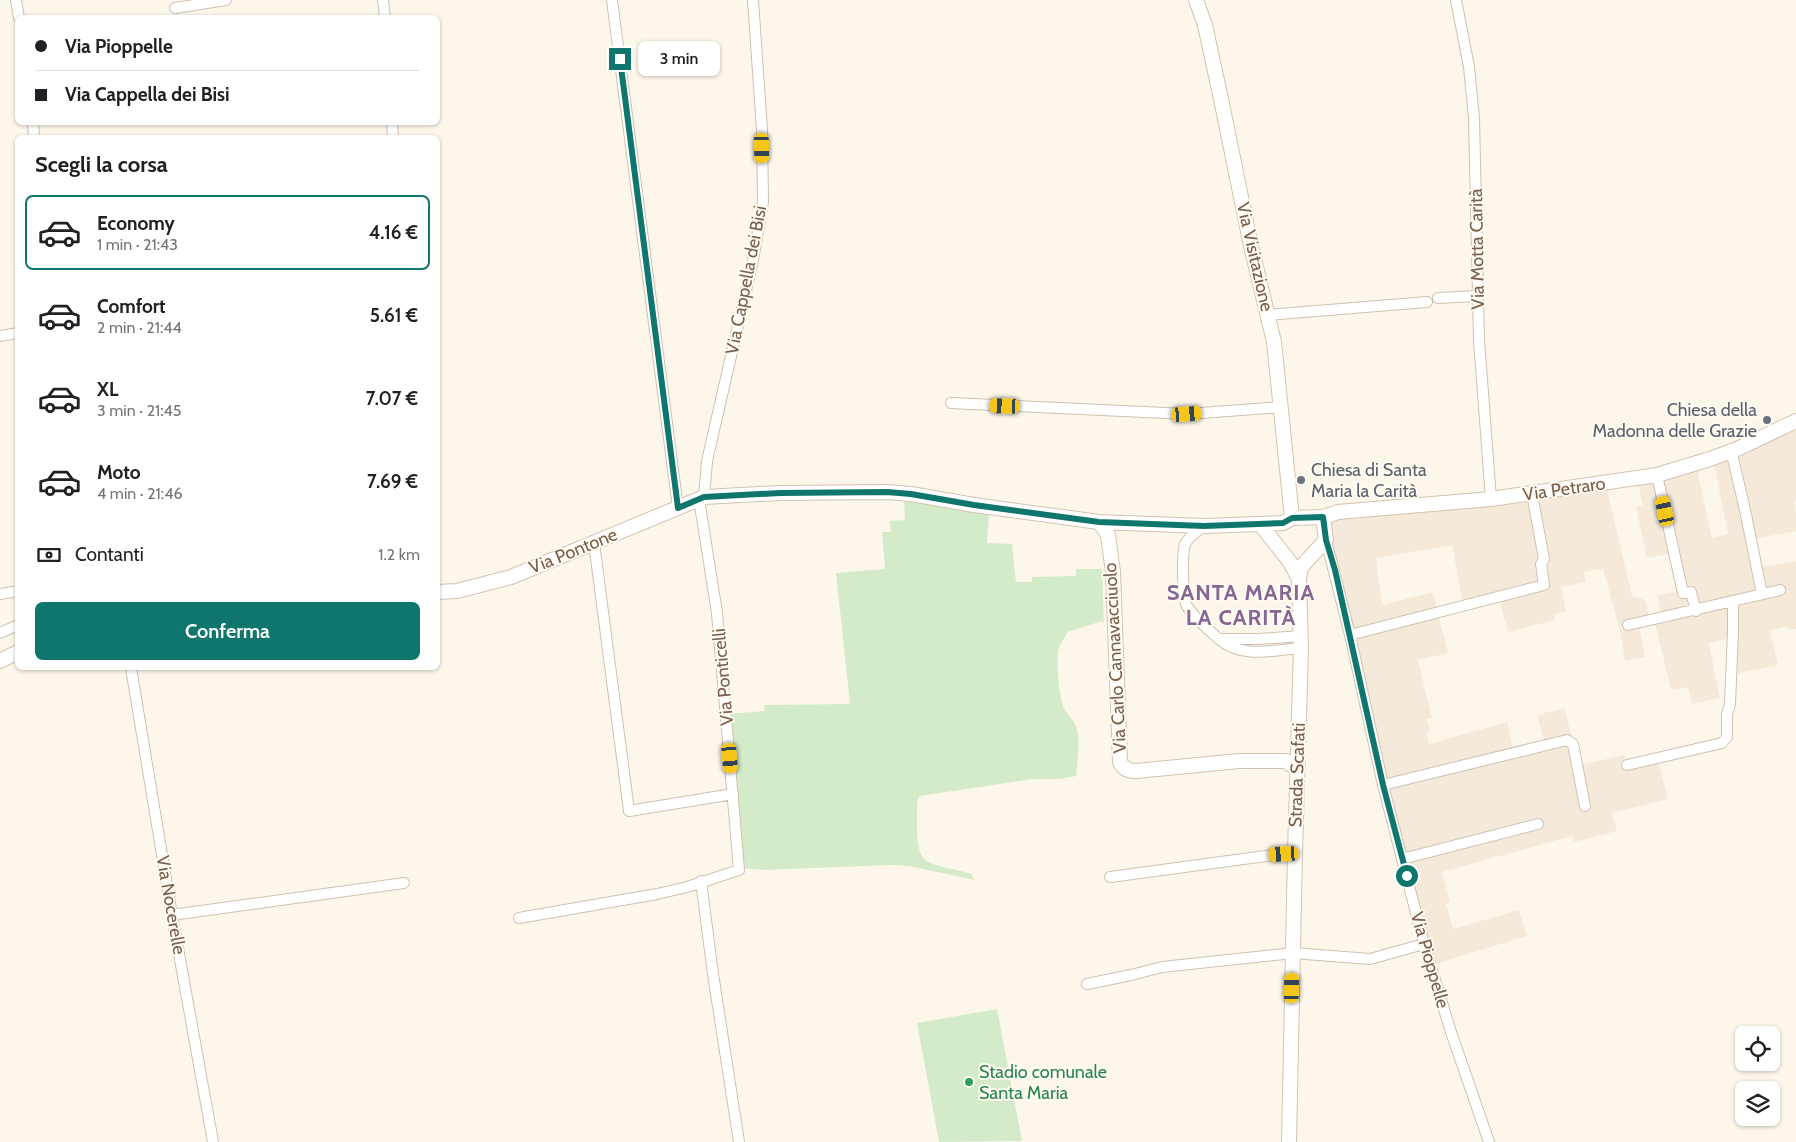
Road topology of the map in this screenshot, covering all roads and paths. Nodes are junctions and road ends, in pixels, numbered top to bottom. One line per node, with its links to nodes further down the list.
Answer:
1 (16, 0): 9 (street)
2 (226, 0): 8 (street)
3 (383, 0): 10 (street)
4 (612, 0): 25 (street)
5 (753, 0): 23 (street, Via Cappella dei Bisi)
6 (1196, 0): 14 (street, Via Visitazione)
7 (1456, 0): 11 (street, Via Motta Carità)
8 (175, 8)
9 (18, 15)
10 (385, 15)
11 (1478, 296): 12 (street); 24 (street, Via Motta Carità)
12 (1438, 298)
13 (1427, 302): 14 (street)
14 (1268, 315): 18 (street, Via Visitazione)
15 (15, 334): 16 (street)
16 (0, 336)
17 (950, 403): 18 (street)
18 (1282, 407): 27 (street, Via Visitazione)
19 (1796, 421): 20 (street, Via Petraro)
20 (1731, 450): 21 (street, Via Petraro); 40 (street)
21 (1657, 475): 22 (street, Via Petraro); 42 (street)
22 (1532, 494): 24 (street, Via Petraro); 46 (street)
23 (702, 498): 25 (street, Via Pontone); 28 (street); 54 (street, Via Ponticelli)
24 (1491, 499): 26 (street, Via Petraro)
25 (678, 508): 34 (street, Via Pontone)
26 (1323, 517): 27 (street, Via Petraro); 33 (street)
27 (1292, 518): 30 (street, Via Petraro)
28 (1099, 522): 29 (street); 32 (street, Via Carlo Cannavacciuolo)
29 (1118, 523): 31 (street); 32 (street)
30 (1260, 524): 31 (street); 35 (street)
31 (1204, 526): 47 (street)
32 (1108, 535): 52 (street, Via Carlo Cannavacciuolo)
33 (1326, 540): 35 (street); 46 (street, Via Pioppelle)
34 (594, 542): 38 (street, Via Pontone); 54 (street)
35 (1299, 578): 47 (street)
36 (1780, 590): 40 (street)
37 (15, 592): 39 (street)
38 (440, 592)
39 (0, 594)
40 (1762, 594): 41 (street)
41 (1733, 601): 42 (street); 51 (street)
42 (1696, 611): 43 (street)
43 (1628, 625)
44 (15, 626): 45 (street)
45 (0, 633)
46 (1350, 635): 53 (street, Via Pioppelle)
47 (1301, 642): 52 (street, Strada Scafati)
48 (15, 654): 49 (street)
49 (0, 661)
50 (131, 670): 62 (street, Via Nocerelle)
51 (1627, 765)
52 (1298, 768): 57 (street, Strada Scafati)
53 (1383, 785): 55 (street); 58 (street, Via Pioppelle)
54 (732, 794): 60 (street, Via Ponticelli)
55 (1585, 806)
56 (1538, 824): 58 (street)
57 (1295, 854): 59 (street); 65 (street, Strada Scafati)
58 (1402, 859): 64 (street, Via Pioppelle)
59 (1110, 877)
60 (701, 881): 63 (street, Via Ponticelli); 68 (street)
61 (404, 883): 62 (street)
62 (172, 915): 67 (street, Via Nocerelle)
63 (519, 918)
64 (1424, 944): 65 (street); 70 (street, Via Pioppelle)
65 (1293, 953): 66 (street); 69 (street, Strada Scafati)
66 (1087, 984)
67 (212, 1142)
68 (739, 1142)
69 (1289, 1142)
70 (1490, 1142)

